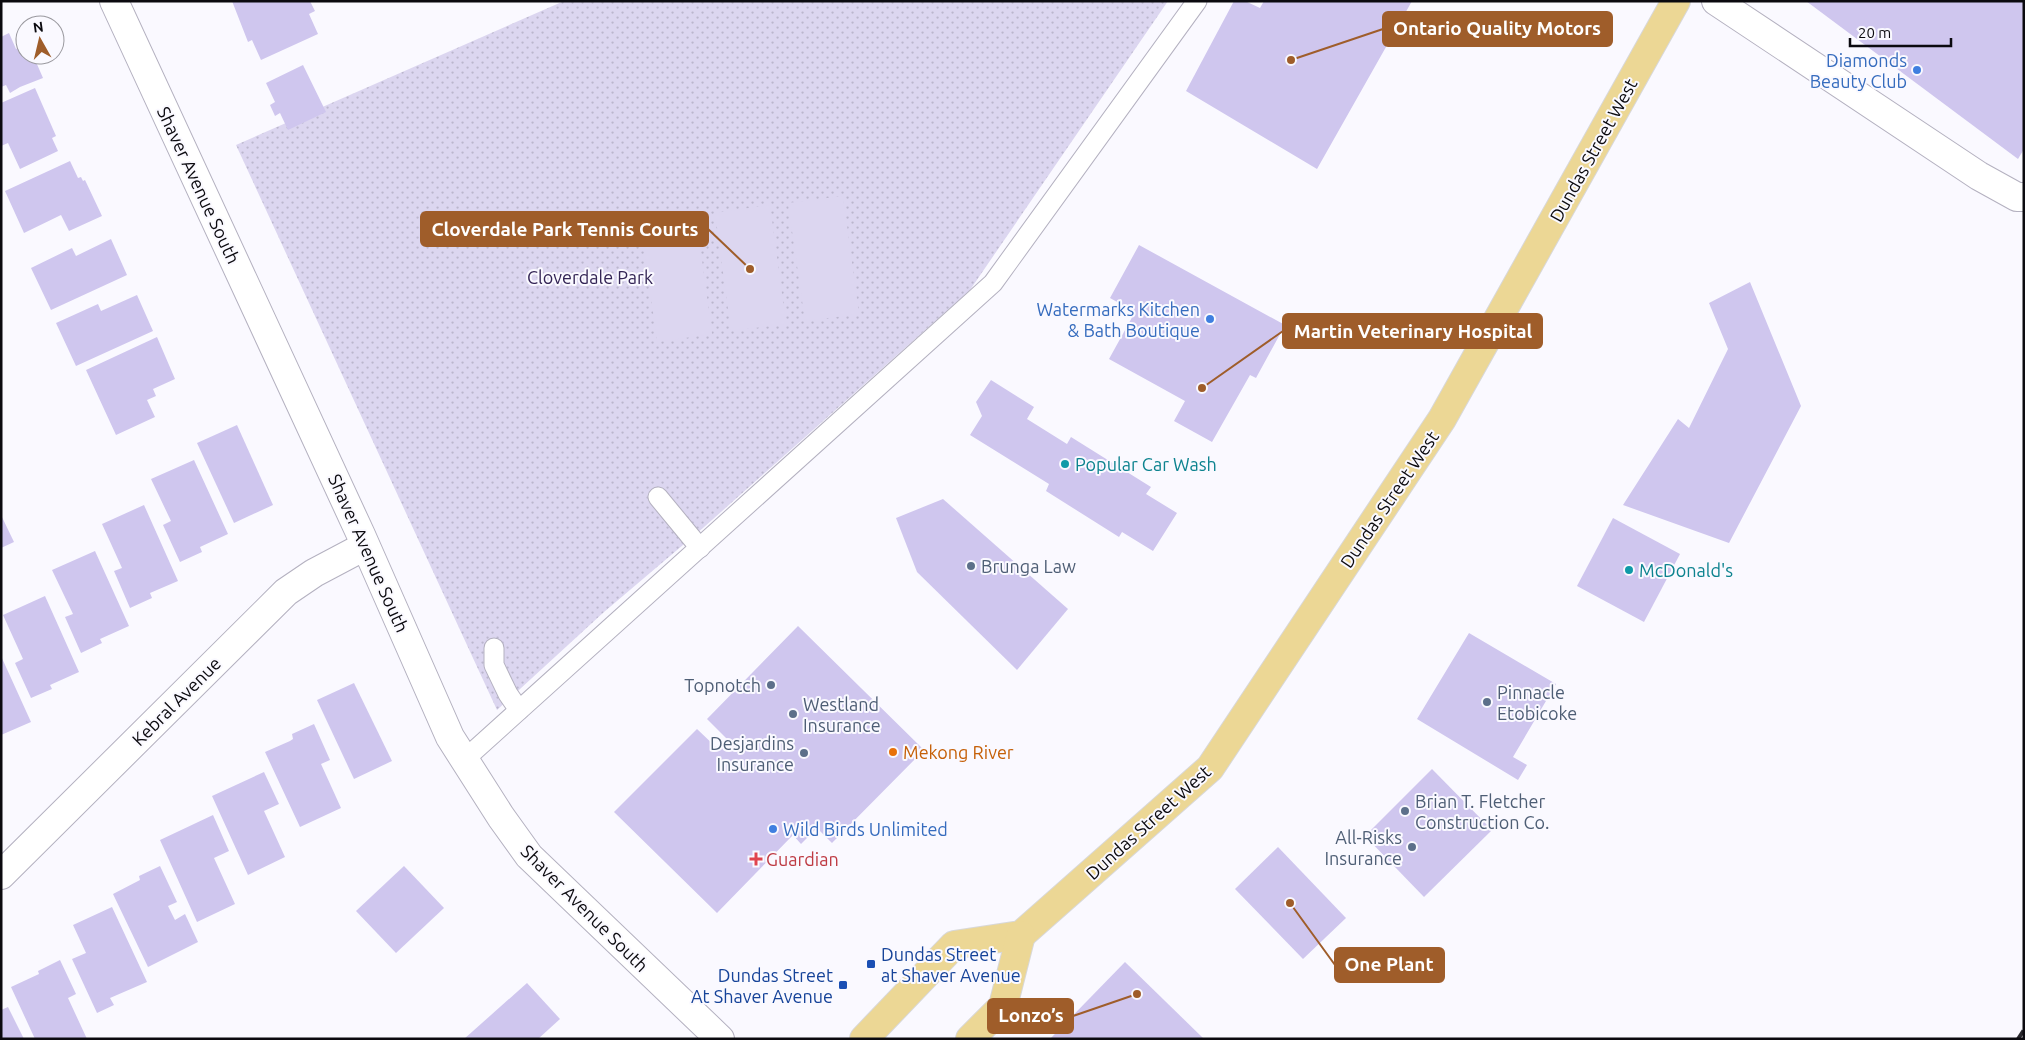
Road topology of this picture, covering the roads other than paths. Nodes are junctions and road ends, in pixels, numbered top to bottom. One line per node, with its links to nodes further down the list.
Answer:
1 (114, 1): 7 (street, Shaver Avenue South)
2 (1197, 1): 8 (lane)
3 (1676, 1): 13 (main road, Dundas Street West)
4 (1716, 1): 5 (street)
5 (2024, 198)
6 (658, 497): 8 (lane)
7 (365, 546): 11 (street, Shaver Avenue South); 12 (street, Kebral Avenue)
8 (700, 548): 10 (lane)
9 (494, 648): 10 (lane)
10 (519, 710): 11 (lane)
11 (465, 759): 14 (street, Shaver Avenue South)
12 (1, 875)
13 (1021, 935): 15 (main road); 16 (main road)
14 (720, 1039)
15 (864, 1039)
16 (970, 1039)

